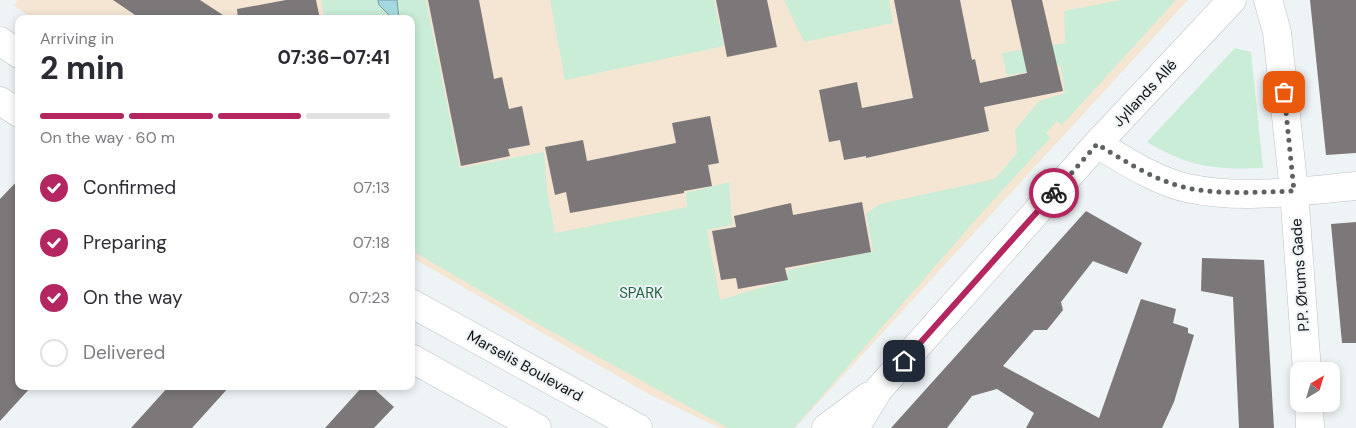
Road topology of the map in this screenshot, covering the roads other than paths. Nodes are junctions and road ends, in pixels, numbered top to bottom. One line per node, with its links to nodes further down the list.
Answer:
1 (1232, 0): 7 (street, Jyllands Allé)
2 (1268, 0): 9 (street, P.P. Ørums Gade)
3 (0, 41): 4 (street)
4 (15, 51)
5 (0, 101): 6 (street)
6 (15, 110)
7 (1097, 144): 9 (street); 13 (street, Jyllands Allé)
8 (1356, 186): 9 (street)
9 (1294, 191): 12 (street, P.P. Ørums Gade)
10 (415, 304): 16 (street, Marselis Boulevard)
11 (415, 360): 15 (street)
12 (1306, 362)
13 (879, 389): 17 (street, Jyllands Allé); 18 (street, Jyllands Allé)
14 (1309, 412): 19 (street)
15 (536, 428)
16 (638, 428)
17 (826, 428)
18 (855, 428)
19 (1310, 428)

